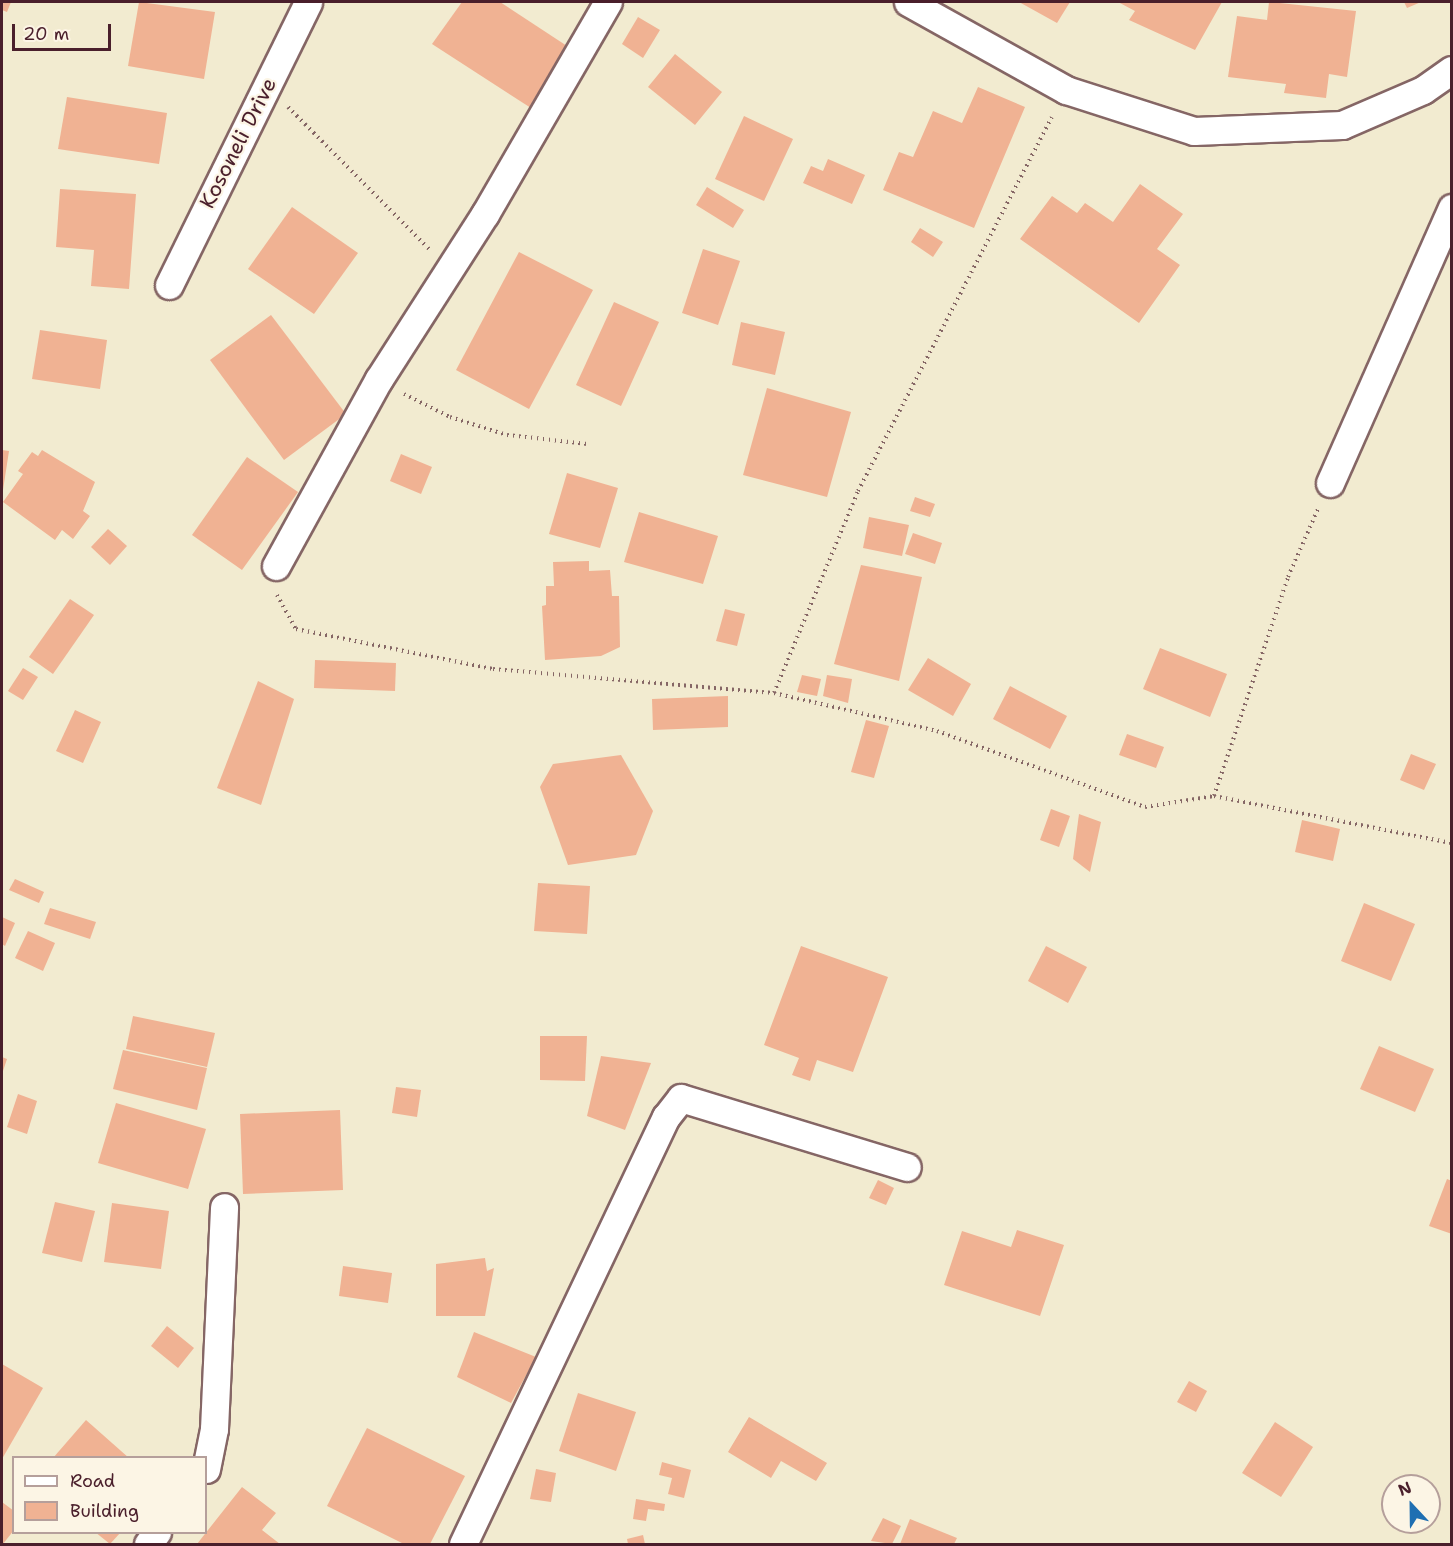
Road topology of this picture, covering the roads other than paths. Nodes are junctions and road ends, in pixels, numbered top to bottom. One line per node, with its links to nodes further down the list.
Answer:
1 (308, 2): 6 (street, Kosoneli Drive)
2 (609, 2): 8 (street)
3 (908, 2): 4 (street)
4 (1452, 70)
5 (1452, 208): 7 (street)
6 (169, 285)
7 (1330, 483)
8 (276, 566)
9 (907, 1167): 12 (street)
10 (224, 1207): 11 (street)
11 (207, 1464)
12 (463, 1545)

